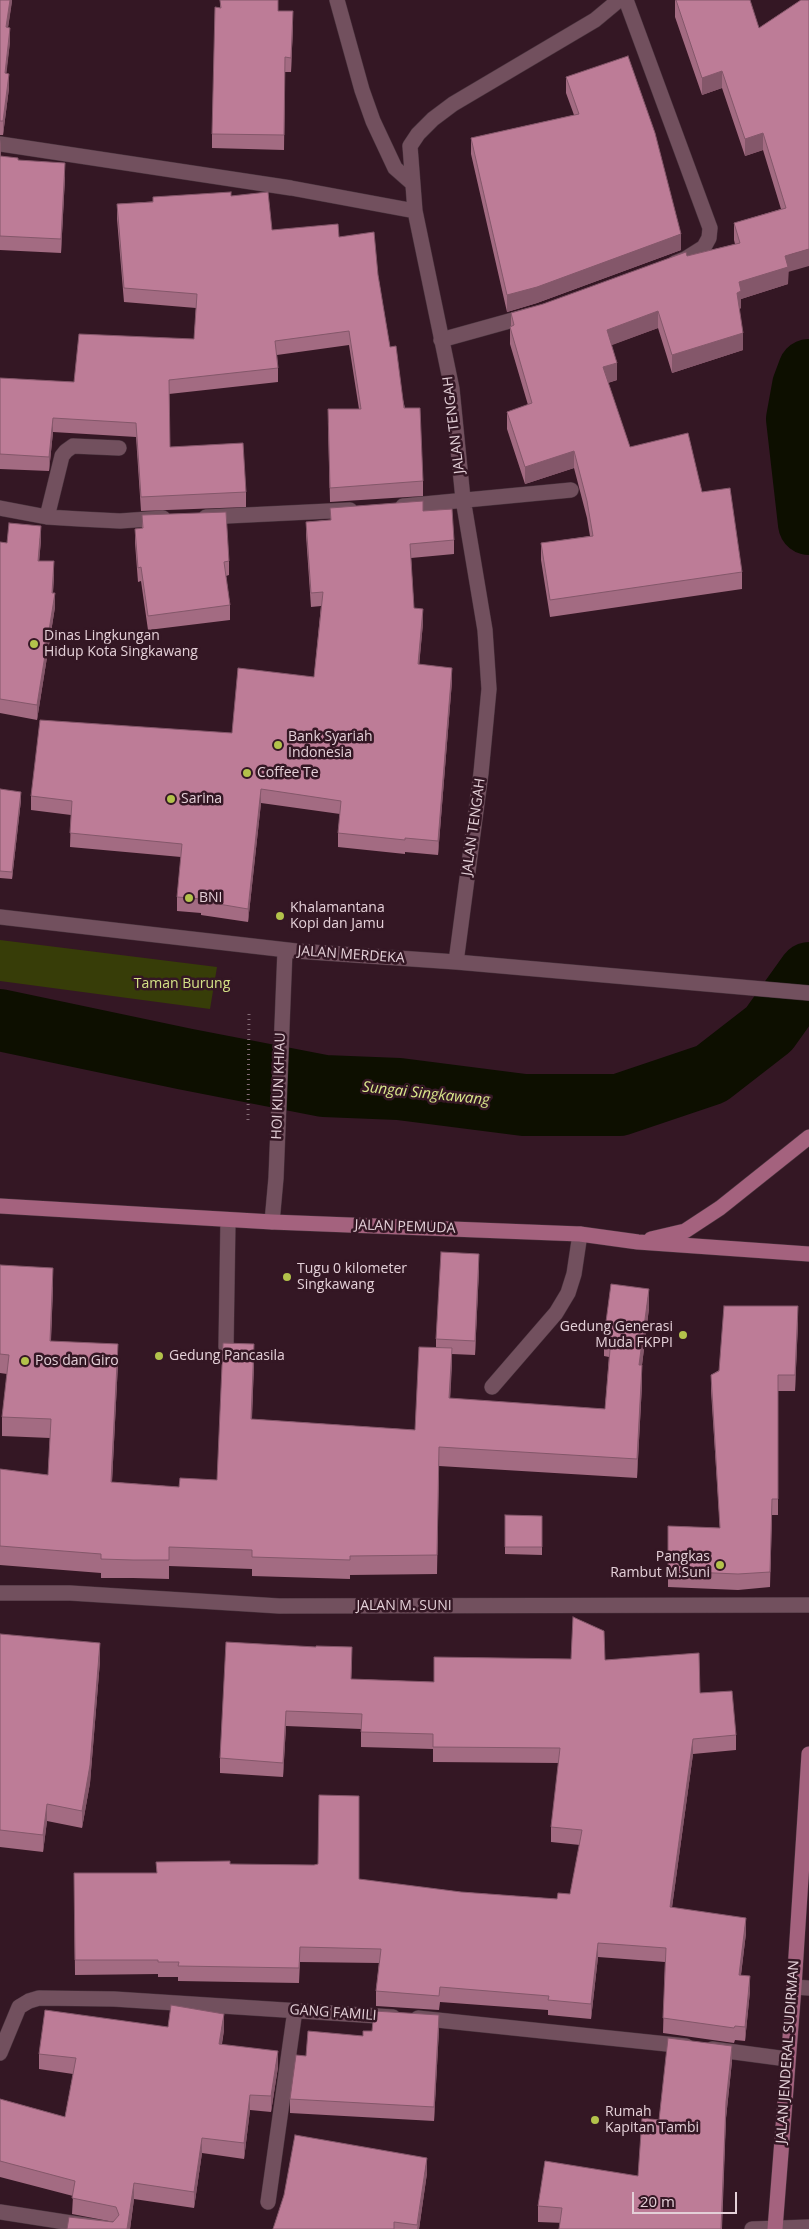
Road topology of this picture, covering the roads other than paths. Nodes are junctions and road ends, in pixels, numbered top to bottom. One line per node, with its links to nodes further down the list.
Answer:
1 (337, 0): 5 (street)
2 (619, 0): 5 (street, JALAN TENGAH)
3 (626, 0): 7 (street)
4 (0, 144): 6 (street)
5 (412, 183): 6 (street, JALAN TENGAH)
6 (415, 211): 9 (street, JALAN TENGAH)
7 (658, 269)
8 (549, 309): 9 (street)
9 (441, 340): 12 (street, JALAN TENGAH)
10 (120, 448): 16 (street)
11 (571, 490): 12 (street)
12 (463, 500): 14 (street); 19 (street, JALAN TENGAH)
13 (0, 508): 16 (street)
14 (392, 508)
15 (363, 510): 16 (street)
16 (47, 516)
17 (0, 917): 18 (street, JALAN MERDEKA)
18 (285, 950): 19 (street, JALAN MERDEKA); 24 (street, HOI KIUN KHIAU)
19 (456, 962): 20 (street, JALAN MERDEKA)
20 (809, 993)
21 (809, 1137): 26 (main road)
22 (0, 1206): 23 (main road, JALAN PEMUDA)
23 (228, 1220): 24 (main road, JALAN PEMUDA); 28 (street)
24 (272, 1222): 25 (main road, JALAN PEMUDA)
25 (580, 1234): 26 (main road, JALAN PEMUDA); 29 (street)
26 (638, 1242): 27 (main road, JALAN PEMUDA)
27 (809, 1254)
28 (226, 1348)
29 (492, 1386)
30 (0, 1593): 31 (street, JALAN M. SUNI)
31 (809, 1605)
32 (809, 1754): 33 (main road, JALAN JENDERAL SUDIRMAN)
33 (802, 1988): 36 (main road, JALAN JENDERAL SUDIRMAN)
34 (295, 2010): 35 (street, GANG FAMILI); 36 (street, GANG FAMILI); 37 (street)
35 (0, 2053)
36 (788, 2059): 42 (main road, JALAN JENDERAL SUDIRMAN)
37 (268, 2202)
38 (0, 2212): 40 (street)
39 (809, 2228): 42 (street)
40 (110, 2229)
41 (752, 2229): 42 (street)
42 (775, 2229)

